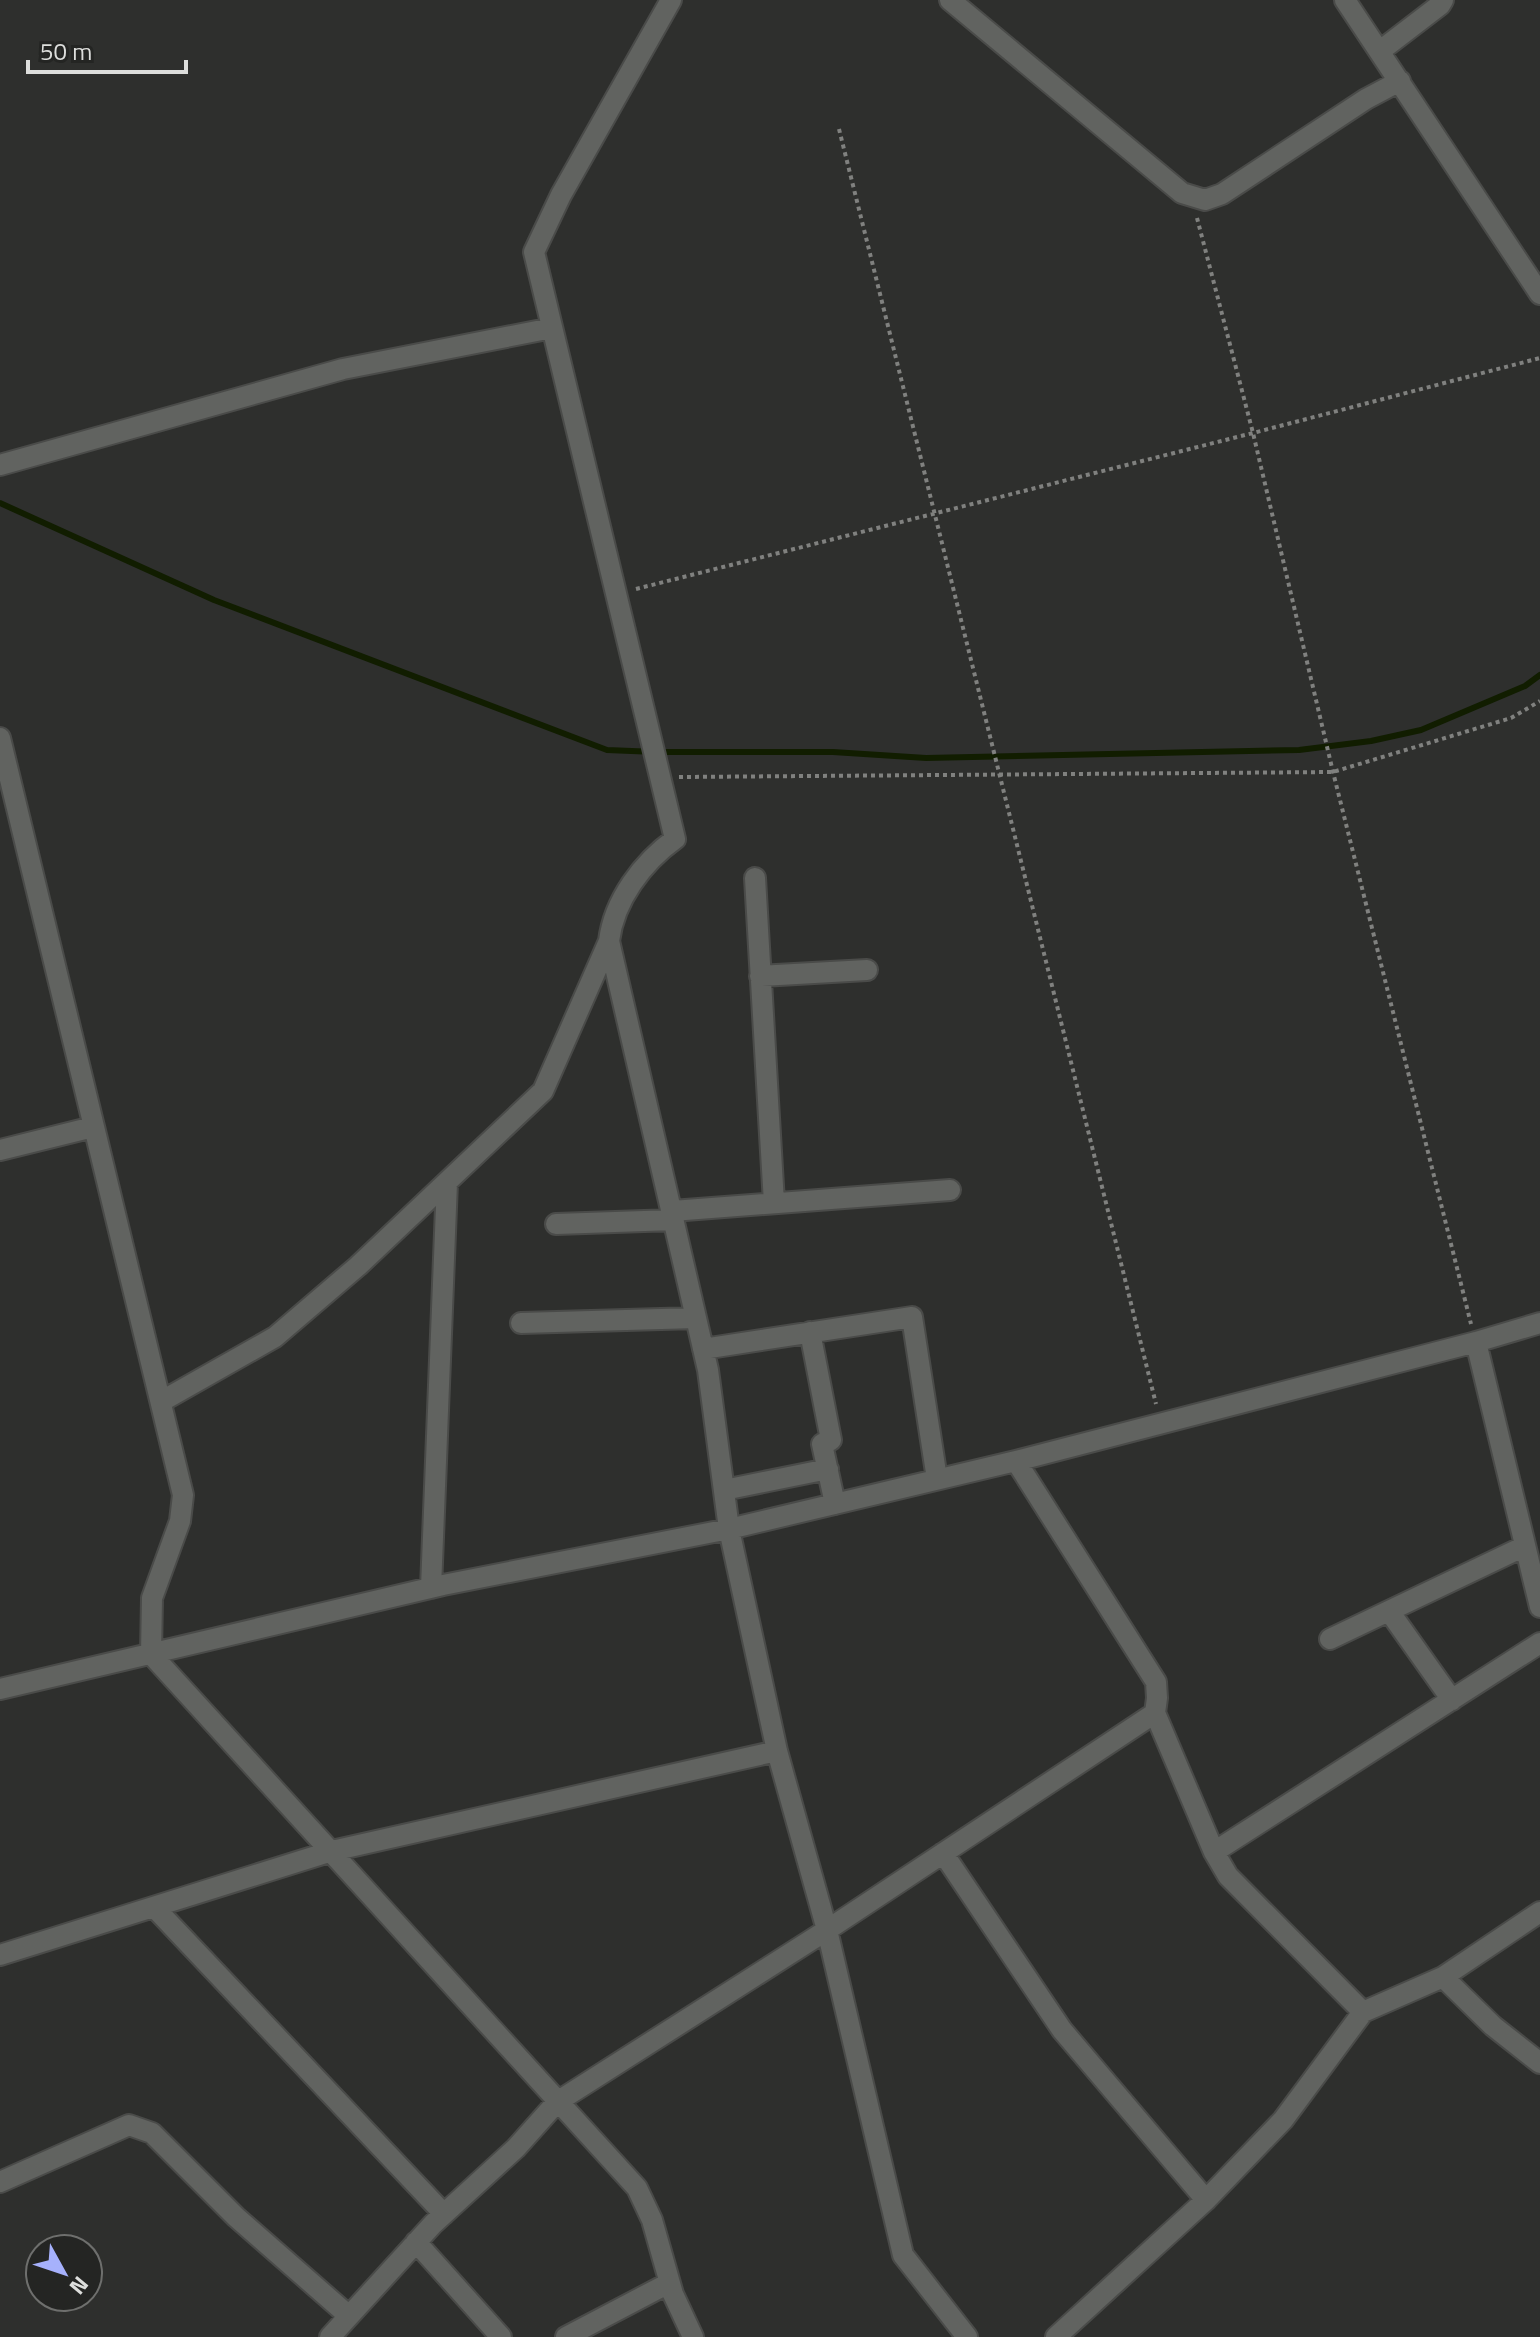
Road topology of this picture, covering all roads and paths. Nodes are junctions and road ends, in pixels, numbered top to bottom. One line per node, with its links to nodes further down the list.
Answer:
1 (671, 0): 10 (street)
2 (950, 0): 8 (street)
3 (1345, 0): 5 (street)
4 (1443, 0): 5 (street)
5 (1380, 51): 6 (street)
6 (1400, 81): 8 (street); 9 (street)
7 (839, 129): 14 (path)
8 (1192, 196): 12 (path)
9 (1540, 294)
10 (552, 328): 13 (street); 15 (street)
11 (1540, 358): 12 (path)
12 (1253, 433): 14 (path); 18 (path)
13 (0, 465)
14 (933, 514): 15 (path); 19 (path)
15 (616, 594): 20 (street)
16 (1540, 701): 18 (path)
17 (0, 738): 25 (street)
18 (1333, 772): 19 (path); 36 (path)
19 (999, 775): 20 (path); 39 (path)
20 (662, 778): 22 (street)
21 (755, 878): 24 (street)
22 (609, 941): 27 (street); 30 (street)
23 (867, 970): 24 (street)
24 (760, 976): 29 (street)
25 (93, 1127): 26 (street); 38 (street)
26 (0, 1150)
27 (447, 1182): 38 (street); 47 (street)
28 (950, 1190): 29 (street)
29 (774, 1203): 30 (street)
30 (673, 1216): 31 (street); 32 (street)
31 (556, 1224)
32 (696, 1318): 33 (street); 37 (street)
33 (521, 1323)
34 (1540, 1323): 36 (street)
35 (810, 1332): 37 (street); 41 (street); 42 (street)
36 (1476, 1342): 39 (street); 46 (street)
37 (703, 1349): 43 (street)
38 (162, 1401): 52 (street)
39 (1161, 1423): 40 (street)
40 (1016, 1461): 42 (street); 55 (street)
41 (828, 1469): 43 (street); 44 (street)
42 (937, 1479): 44 (street)
43 (724, 1490): 45 (street)
44 (835, 1504): 45 (street)
45 (729, 1529): 47 (street); 56 (street)
46 (1525, 1546): 48 (street); 49 (street)
47 (431, 1588): 52 (street)
48 (1539, 1595)
49 (1389, 1611): 50 (street); 54 (street)
50 (1330, 1639)
51 (1540, 1643): 54 (street)
52 (151, 1654): 53 (street); 57 (street)
53 (0, 1689)
54 (1452, 1700): 58 (street)
55 (1155, 1713): 58 (street); 59 (street)
56 (777, 1751): 57 (street); 62 (street)
57 (332, 1851): 60 (street); 67 (street)
58 (1214, 1852): 65 (street)
59 (943, 1853): 62 (street); 69 (street)
60 (154, 1907): 63 (street); 70 (street)
61 (1540, 1912): 64 (street)
62 (827, 1930): 67 (street); 78 (street)
63 (0, 1955)
64 (1443, 1977): 65 (street); 66 (street)
65 (1363, 2012): 69 (street)
66 (1540, 2063)
67 (557, 2102): 70 (street); 72 (street)
68 (0, 2182): 73 (street)
69 (1206, 2200): 79 (street)
70 (444, 2214): 71 (street)
71 (416, 2242): 73 (street); 75 (street)
72 (669, 2283): 76 (street); 77 (street)
73 (349, 2316): 74 (street)
74 (330, 2337)
75 (501, 2337)
76 (566, 2337)
77 (693, 2337)
78 (967, 2337)
79 (1056, 2337)

